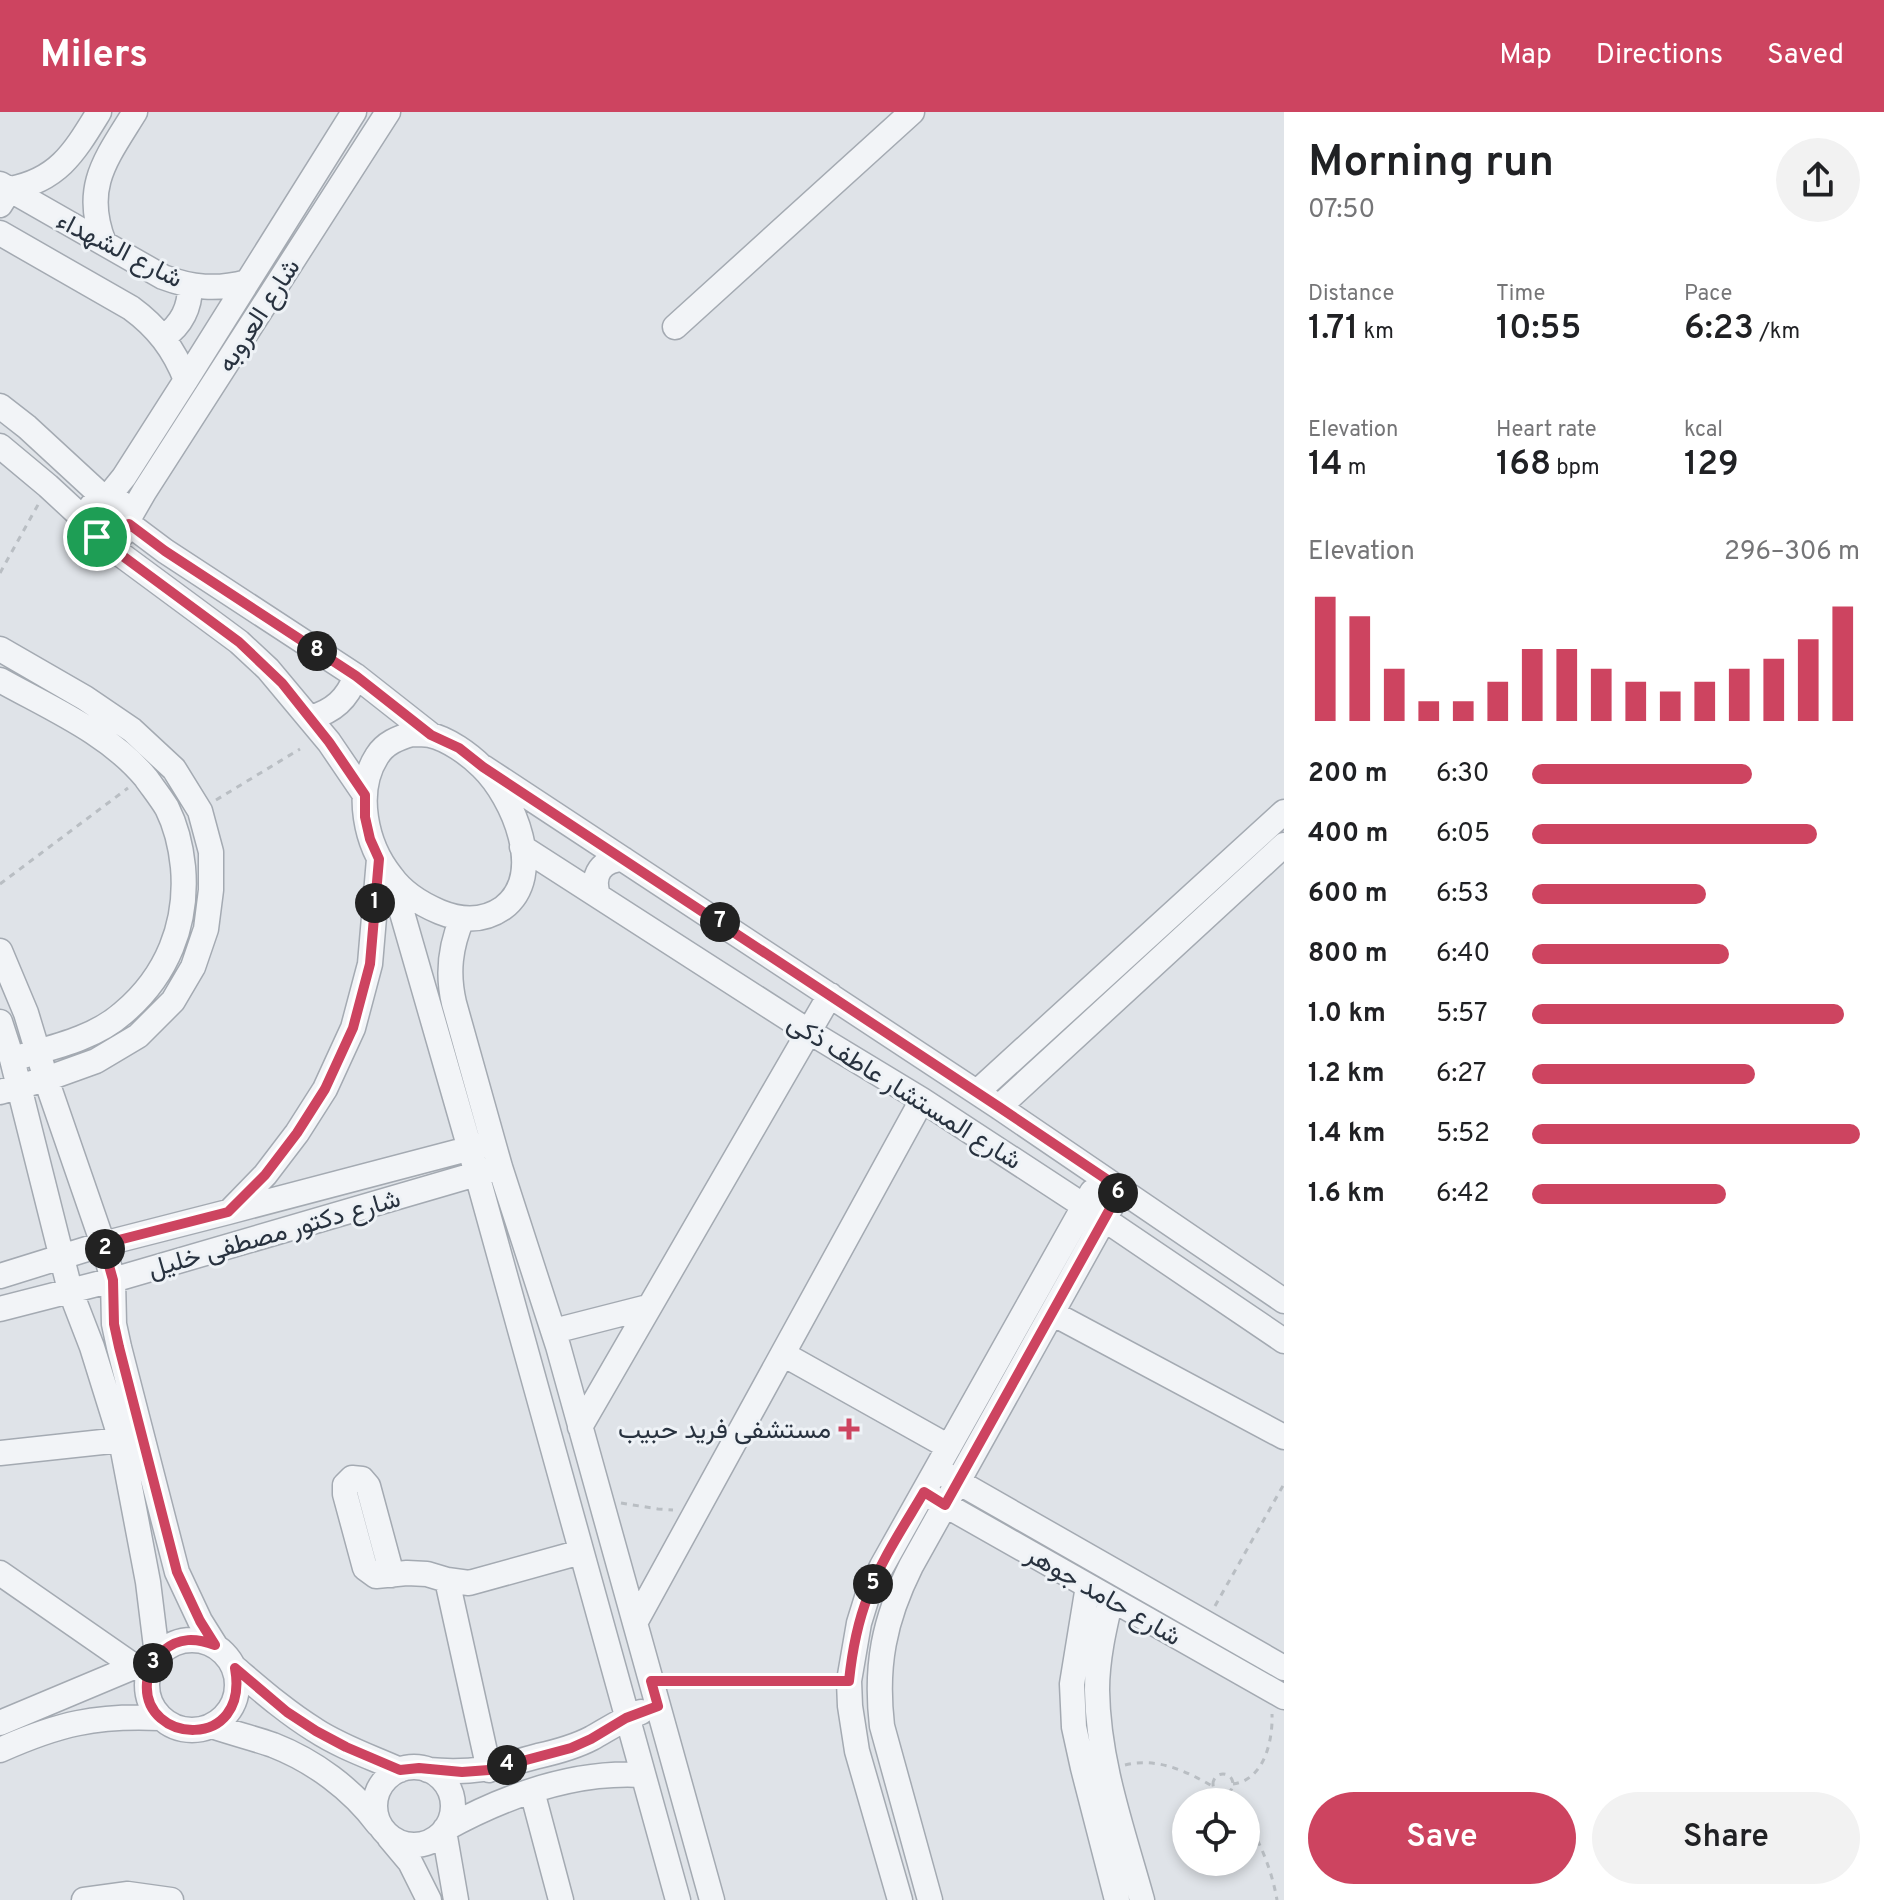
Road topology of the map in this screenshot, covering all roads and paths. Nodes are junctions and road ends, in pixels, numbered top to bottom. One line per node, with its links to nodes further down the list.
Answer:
1 (99, 112): 6 (street)
2 (135, 112): 7 (street)
3 (354, 112): 11 (street, شارع العروبه)
4 (388, 112): 19 (street, شارع العروبه)
5 (912, 112): 13 (street)
6 (64, 163): 7 (street); 8 (street)
7 (97, 183): 10 (street)
8 (3, 193): 10 (street, شارع الشهداء)
9 (0, 233): 14 (street, شارع الشهداء)
10 (104, 243): 12 (street, شارع الشهداء)
11 (247, 282): 12 (street, شارع الشهداء); 15 (street, شارع العروبه)
12 (190, 286): 14 (street)
13 (675, 327)
14 (164, 337): 15 (street, شارع الشهداء)
15 (186, 380): 18 (street, شارع العروبه)
16 (0, 406): 21 (street)
17 (0, 446): 20 (street)
18 (129, 469): 19 (street); 21 (street, شارع العروبه)
19 (150, 483): 22 (street, شارع العروبه)
20 (48, 486): 23 (street); 24 (path)
21 (106, 498): 22 (street); 23 (street)
22 (129, 521): 23 (street); 26 (street)
23 (93, 530): 28 (street)
24 (0, 573)
25 (0, 649): 34 (street)
26 (356, 676): 28 (street); 29 (street)
27 (0, 680): 32 (street)
28 (310, 718): 33 (street)
29 (431, 735): 31 (street); 33 (street)
30 (300, 749): 34 (path)
31 (483, 767): 37 (street); 38 (street, شارع المستشار عاطف ذكى)
32 (144, 776): 40 (path); 49 (street)
33 (365, 795): 39 (street)
34 (200, 811): 51 (street)
35 (1284, 812): 53 (street)
36 (1284, 845): 55 (street)
37 (522, 847): 41 (street, شارع المستشار عاطف ذكى); 42 (street)
38 (623, 859): 41 (street); 46 (street, شارع المستشار عاطف ذكى)
39 (385, 868): 42 (street); 45 (street); 59 (street)
40 (0, 884)
41 (598, 895): 48 (street, شارع المستشار عاطف ذكى)
42 (462, 919): 44 (street)
43 (0, 951): 49 (street)
44 (450, 986): 45 (street); 56 (street)
45 (426, 992): 56 (street)
46 (830, 995): 48 (street); 53 (street, شارع المستشار عاطف ذكى)
47 (0, 1022): 50 (street)
48 (808, 1031): 54 (street, شارع المستشار عاطف ذكى); 67 (street)
49 (38, 1052): 50 (street); 51 (street)
50 (6, 1061): 52 (street)
51 (46, 1079): 52 (street); 61 (street)
52 (9, 1089): 62 (street)
53 (977, 1092): 55 (street, شارع المستشار عاطف ذكى)
54 (922, 1100): 60 (street, شارع المستشار عاطف ذكى); 73 (street)
55 (999, 1107): 58 (street, شارع المستشار عاطف ذكى)
56 (482, 1145): 57 (street); 59 (street, شارع دكتور مصطفى خليل)
57 (489, 1171): 64 (street, شارع دكتور مصطفى خليل); 70 (street); 72 (street)
58 (1111, 1183): 60 (street); 66 (street, شارع المستشار عاطف ذكى)
59 (228, 1212): 61 (street, شارع دكتور مصطفى خليل)
60 (1095, 1213): 69 (street); 71 (street, شارع المستشار عاطف ذكى); 77 (street)
61 (103, 1244): 62 (street, شارع دكتور مصطفى خليل); 64 (street)
62 (61, 1257): 63 (street, شارع دكتور مصطفى خليل); 65 (street)
63 (0, 1276)
64 (113, 1280): 65 (street, شارع دكتور مصطفى خليل); 94 (street)
65 (70, 1290): 68 (street, شارع دكتور مصطفى خليل); 76 (street)
66 (1284, 1301)
67 (648, 1307): 70 (street); 74 (street)
68 (0, 1309)
69 (1052, 1313): 75 (street); 80 (street)
70 (556, 1339): 72 (street); 74 (street)
71 (1284, 1341)
72 (527, 1354): 86 (street)
73 (783, 1354): 77 (street); 85 (street)
74 (580, 1427): 83 (street)
75 (1284, 1437)
76 (121, 1440): 78 (street); 95 (street)
77 (949, 1447): 79 (street)
78 (0, 1453)
79 (936, 1470): 80 (street, شارع حامد جوهر); 82 (street)
80 (958, 1482): 84 (street); 93 (street, شارع حامد جوهر)
81 (1284, 1484): 93 (path)
82 (924, 1492): 84 (street, شارع حامد جوهر); 99 (street)
83 (599, 1495): 85 (path); 92 (street)
84 (945, 1505): 90 (street, شارع حامد جوهر); 127 (street)
85 (698, 1508): 92 (street)
86 (581, 1552): 89 (street); 103 (street)
87 (0, 1573): 95 (street)
88 (392, 1575): 89 (street)
89 (447, 1580): 109 (street)
90 (1088, 1586): 91 (street, شارع حامد جوهر); 128 (street)
91 (1111, 1599): 100 (street, شارع حامد جوهر); 110 (street)
92 (635, 1623): 98 (street)
93 (1205, 1623): 97 (street, شارع حامد جوهر)
94 (215, 1645): 95 (street); 96 (street)
95 (149, 1660): 102 (street); 104 (street)
96 (235, 1668): 105 (street); 107 (street)
97 (1284, 1668)
98 (651, 1681): 99 (path); 101 (street)
99 (849, 1681): 126 (street)
100 (1277, 1693): 112 (path)
101 (658, 1706): 103 (street); 125 (street)
102 (160, 1718): 105 (street); 106 (street)
103 (626, 1718): 109 (street); 111 (street)
104 (0, 1723)
105 (212, 1726): 117 (street)
106 (0, 1750)
107 (400, 1770): 108 (street); 117 (street)
108 (428, 1770): 109 (street); 116 (street)
109 (489, 1770)
110 (1105, 1770): 113 (path); 129 (street)
111 (642, 1775): 115 (street); 124 (street)
112 (1233, 1784): 113 (path); 114 (path)
113 (1214, 1787)
114 (1231, 1788)
115 (532, 1791): 116 (street); 123 (street)
116 (445, 1830): 117 (street); 122 (street)
117 (384, 1831): 121 (street)
118 (1260, 1846): 130 (path)
119 (84, 1900): 120 (street)
120 (171, 1900)
121 (429, 1900)
122 (456, 1900)
123 (561, 1900)
124 (678, 1900)
125 (712, 1900)
126 (900, 1900)
127 (930, 1900)
128 (1117, 1900)
129 (1142, 1900)
130 (1277, 1900)

